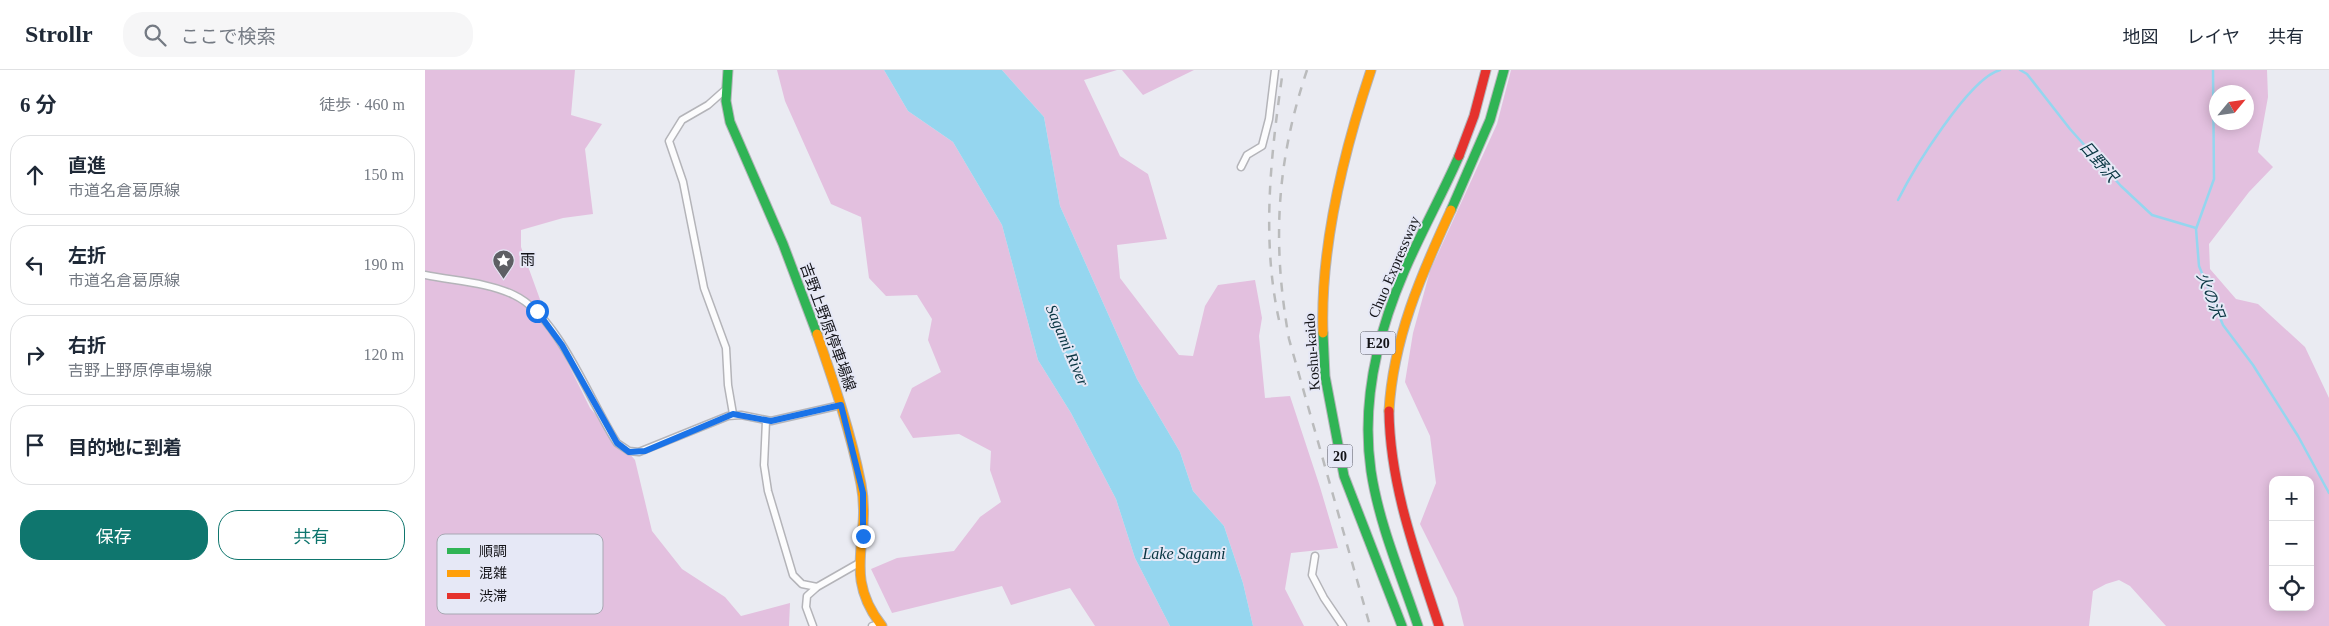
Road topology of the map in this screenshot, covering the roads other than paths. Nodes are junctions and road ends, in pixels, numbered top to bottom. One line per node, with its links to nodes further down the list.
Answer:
1 (728, 70): 6 (main road, 吉野上野原停車場線)
2 (1275, 70): 7 (street)
3 (1371, 70): 20 (main road, Koshu-kaido / 20)
4 (1504, 70): 22 (main road, Chuo Expressway / E20)
5 (1485, 72): 21 (main road, Chuo Expressway / E20)
6 (726, 89): 9 (main road, 吉野上野原停車場線); 10 (street)
7 (1241, 167)
8 (425, 275): 10 (street)
9 (841, 405): 11 (street); 13 (main road, 吉野上野原停車場線)
10 (733, 414): 11 (street)
11 (766, 421): 14 (street)
12 (1315, 556): 19 (street)
13 (859, 563): 14 (street); 16 (main road, 吉野上野原停車場線)
14 (817, 587): 15 (street)
15 (808, 616): 17 (street); 18 (street)
16 (878, 625)
17 (813, 626)
18 (819, 626)
19 (1343, 626)
20 (1403, 626)
21 (1418, 626)
22 (1439, 626)

